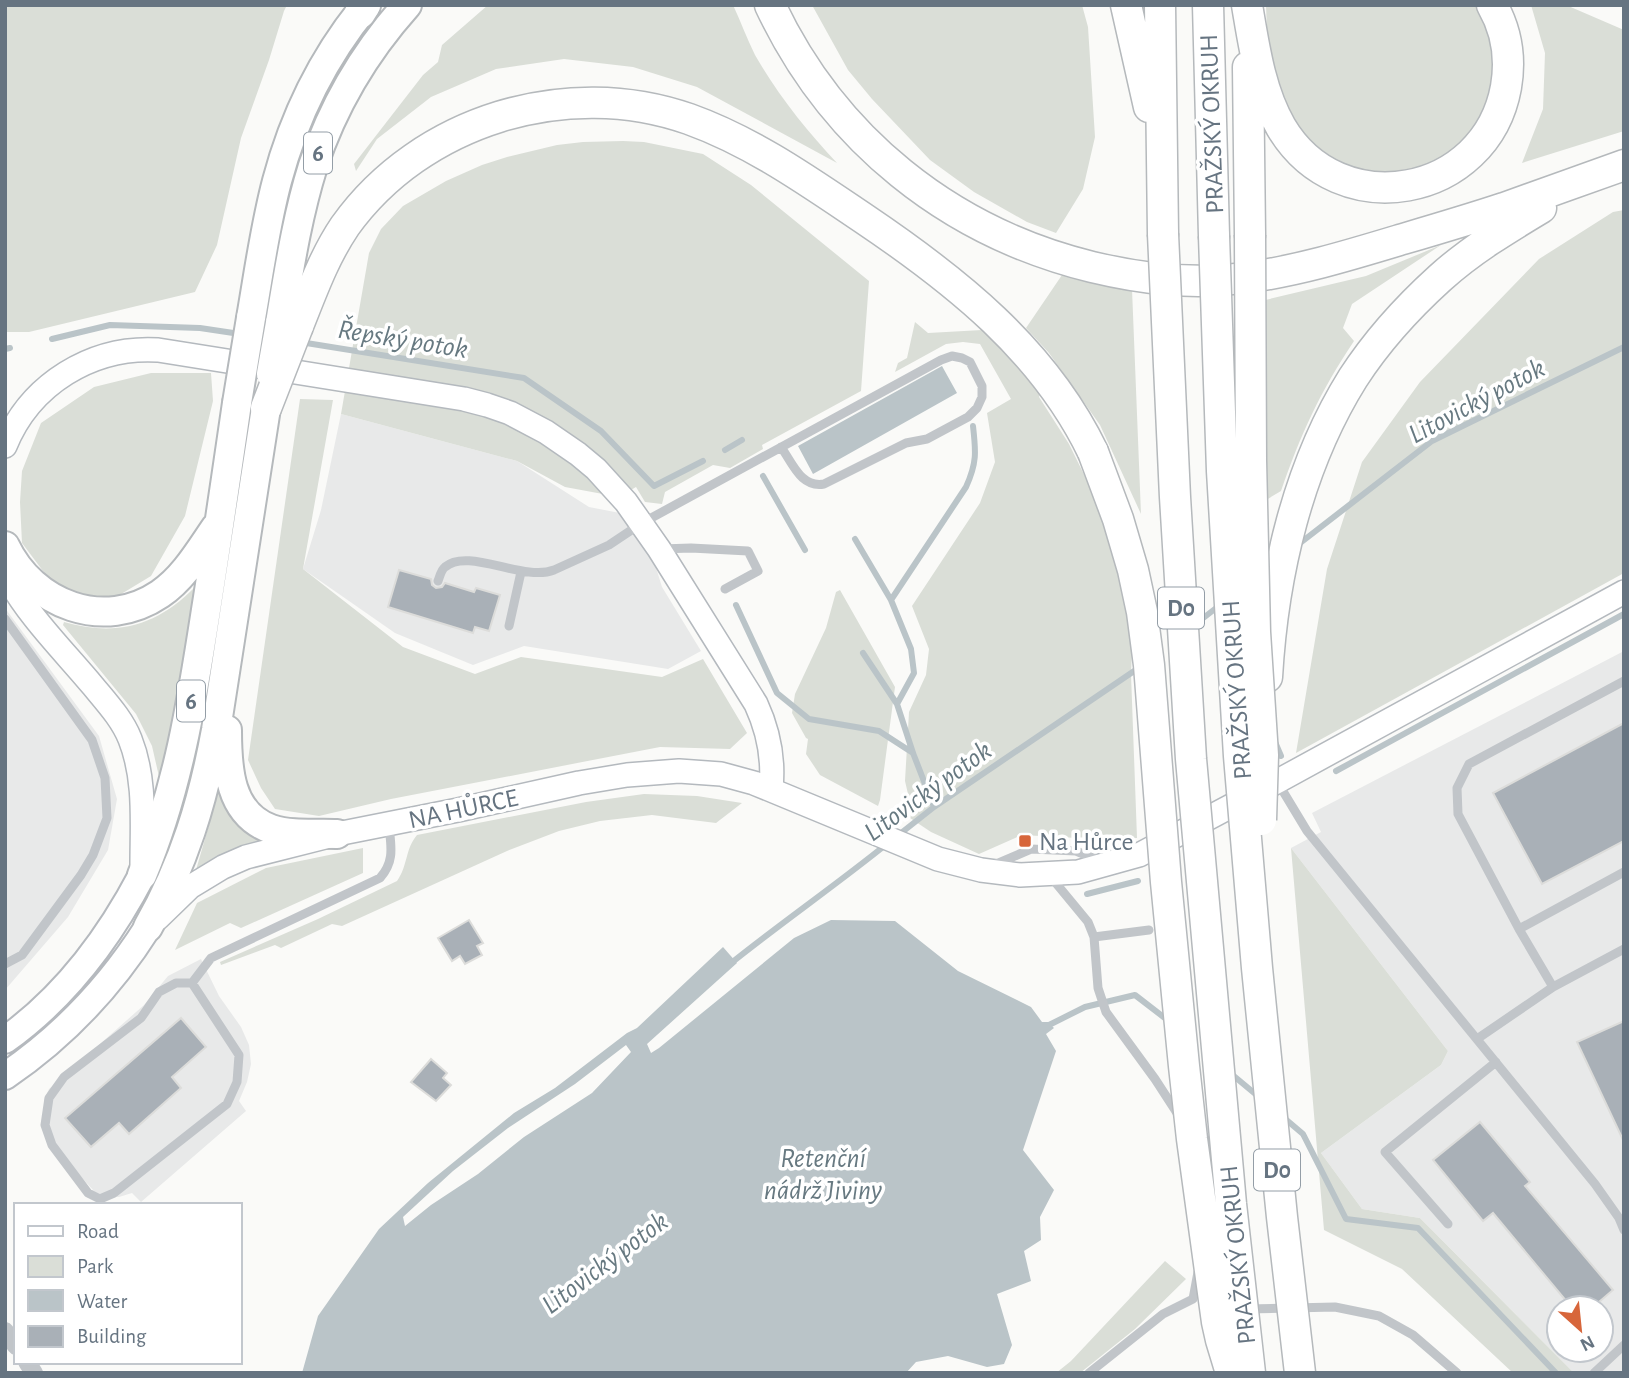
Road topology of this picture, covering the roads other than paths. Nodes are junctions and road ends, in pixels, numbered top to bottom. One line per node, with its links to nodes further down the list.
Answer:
1 (407, 5): 11 (highway, 6)
2 (770, 5): 9 (highway)
3 (1126, 5): 10 (highway)
4 (1160, 5): 10 (highway, PRAŽSKÝ OKRUH / D0)
5 (1208, 5): 44 (highway, PRAŽSKÝ OKRUH / D0, bridge)
6 (1247, 5): 7 (highway); 28 (highway, bridge)
7 (1492, 5)
8 (364, 8): 12 (highway, 6, bridge)
9 (1611, 169): 28 (highway, bridge)
10 (1163, 171): 58 (highway, PRAŽSKÝ OKRUH / D0, bridge)
11 (289, 324): 12 (highway, bridge); 57 (highway, bridge)
12 (251, 406): 15 (highway, 6); 26 (highway, 6)
13 (5, 446): 16 (main road)
14 (782, 447): 14 (lane); 16 (lane)
15 (220, 522): 17 (highway); 36 (highway, 6)
16 (642, 523): 18 (main road); 19 (lane)
17 (5, 546)
18 (659, 549): 22 (lane); 30 (main road)
19 (521, 572): 21 (lane); 25 (lane)
20 (5, 573): 36 (main road)
21 (438, 581)
22 (725, 589)
23 (1624, 592): 29 (main road, NA HŮRCE)
24 (5, 620): 43 (lane)
25 (509, 626)
26 (226, 665): 32 (highway); 38 (highway, 6)
27 (1624, 681): 39 (lane)
28 (1263, 755): 44 (highway, bridge)
29 (1278, 781): 33 (main road, NA HŮRCE); 47 (lane)
30 (771, 788): 31 (main road, NA HŮRCE); 34 (main road, NA HŮRCE)
31 (389, 824): 32 (main road, NA HŮRCE); 45 (lane)
32 (337, 834): 38 (main road)
33 (1108, 865): 34 (lane); 37 (main road, NA HŮRCE)
34 (981, 870): 37 (main road, NA HŮRCE)
35 (1624, 872): 39 (lane)
36 (142, 875): 48 (main road, 6)
37 (1049, 875): 41 (lane)
38 (148, 927): 50 (main road, 6)
39 (1520, 929): 46 (lane)
40 (1149, 930): 41 (lane)
41 (1094, 937): 54 (lane)
42 (1624, 949): 46 (lane)
43 (5, 964)
44 (1257, 968): 59 (highway, PRAŽSKÝ OKRUH / D0, bridge)
45 (192, 983): 45 (lane)
46 (1553, 987): 47 (lane)
47 (1477, 1039): 49 (lane)
48 (5, 1040)
49 (1496, 1062): 51 (lane); 52 (lane)
50 (5, 1076)
51 (1621, 1217): 53 (lane)
52 (1448, 1224)
53 (1624, 1230)
54 (1198, 1304): 56 (lane); 60 (lane)
55 (1624, 1345): 61 (lane)
56 (1089, 1373)
57 (1231, 1373)
58 (1250, 1373)
59 (1300, 1373)
60 (1457, 1373)
61 (1594, 1373)

